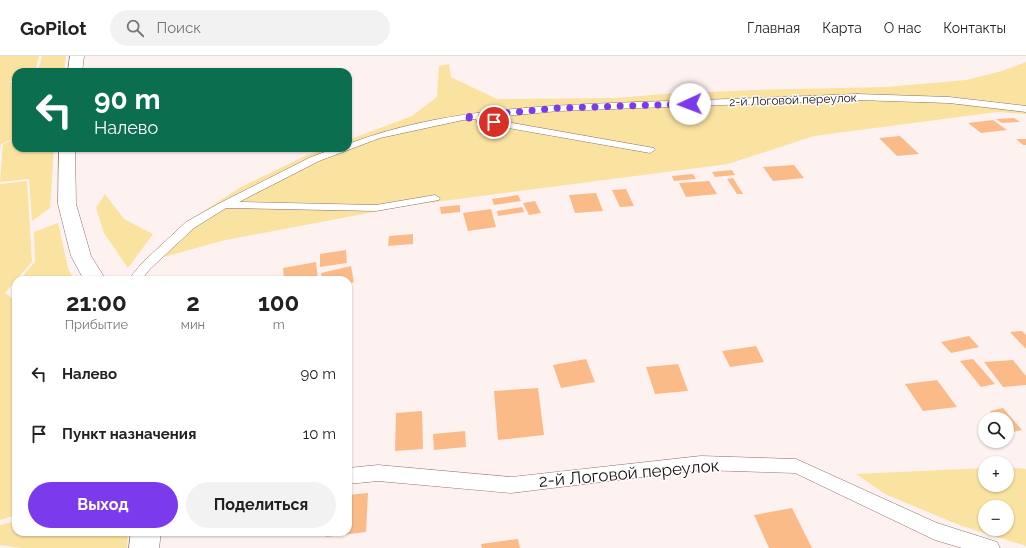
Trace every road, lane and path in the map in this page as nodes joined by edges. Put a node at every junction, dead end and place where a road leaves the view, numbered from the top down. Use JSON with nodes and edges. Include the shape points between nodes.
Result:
{"nodes":[{"id":1,"x":76,"y":56,"type":"edge"},
{"id":2,"x":75,"y":68,"type":"edge"},
{"id":3,"x":1026,"y":109,"type":"edge"},
{"id":4,"x":463,"y":117,"type":"junction"},
{"id":5,"x":352,"y":145,"type":"edge"},
{"id":6,"x":650,"y":150,"type":"dead end"},
{"id":7,"x":67,"y":152,"type":"edge"},
{"id":8,"x":333,"y":152,"type":"edge"},
{"id":9,"x":435,"y":198,"type":"dead end"},
{"id":10,"x":224,"y":205,"type":"junction"},
{"id":11,"x":93,"y":276,"type":"edge"},
{"id":12,"x":137,"y":276,"type":"edge"},
{"id":13,"x":352,"y":476,"type":"edge"},
{"id":14,"x":146,"y":536,"type":"edge"},
{"id":15,"x":144,"y":548,"type":"edge"},
{"id":16,"x":991,"y":548,"type":"edge"}],
"edges":[{"from":1,"to":2,"type":"street"},
{"from":3,"to":4,"type":"lane","name":"2-й Логовой переулок","via":[[949,100],[857,97],[558,108]]},
{"from":4,"to":5,"type":"lane","name":"2-й Логовой переулок","via":[[377,136]]},
{"from":4,"to":6,"type":"lane"},
{"from":7,"to":11,"type":"street","via":[[67,204],[81,256]]},
{"from":8,"to":10,"type":"lane","via":[[314,159]]},
{"from":9,"to":10,"type":"lane","via":[[376,208]]},
{"from":10,"to":12,"type":"lane","via":[[190,225]]},
{"from":13,"to":16,"type":"lane","name":"2-й Логовой переулок","via":[[378,473],[511,485],[701,463],[796,466],[935,531]]},
{"from":14,"to":15,"type":"street"}]}
